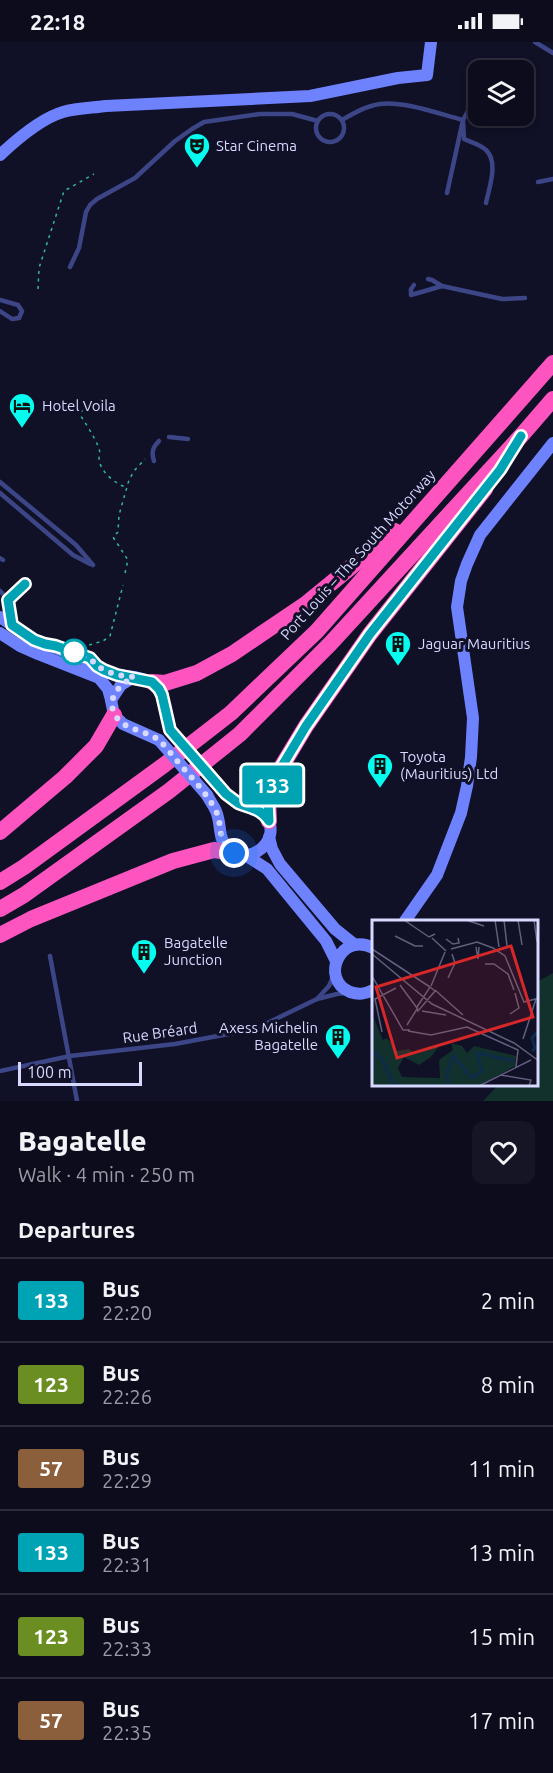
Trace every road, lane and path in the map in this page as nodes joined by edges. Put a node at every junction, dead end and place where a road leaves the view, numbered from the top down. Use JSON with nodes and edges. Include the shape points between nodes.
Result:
{"nodes":[{"id":1,"x":431,"y":42,"type":"edge"},
{"id":2,"x":536,"y":42,"type":"edge"},
{"id":3,"x":553,"y":53,"type":"edge"},
{"id":4,"x":468,"y":111,"type":"edge"},
{"id":5,"x":342,"y":120,"type":"junction"},
{"id":6,"x":463,"y":120,"type":"junction"},
{"id":7,"x":318,"y":121,"type":"junction"},
{"id":8,"x":0,"y":155,"type":"edge"},
{"id":9,"x":94,"y":174,"type":"dead end"},
{"id":10,"x":553,"y":179,"type":"edge"},
{"id":11,"x":538,"y":182,"type":"dead end"},
{"id":12,"x":447,"y":193,"type":"dead end"},
{"id":13,"x":486,"y":203,"type":"dead end"},
{"id":14,"x":70,"y":267,"type":"dead end"},
{"id":15,"x":428,"y":279,"type":"dead end"},
{"id":16,"x":414,"y":285,"type":"dead end"},
{"id":17,"x":442,"y":286,"type":"junction"},
{"id":18,"x":38,"y":289,"type":"dead end"},
{"id":19,"x":525,"y":298,"type":"dead end"},
{"id":20,"x":0,"y":300,"type":"edge"},
{"id":21,"x":0,"y":312,"type":"edge"},
{"id":22,"x":553,"y":363,"type":"edge"},
{"id":23,"x":553,"y":399,"type":"edge"},
{"id":24,"x":101,"y":400,"type":"dead end"},
{"id":25,"x":73,"y":404,"type":"dead end"},
{"id":26,"x":79,"y":413,"type":"junction"},
{"id":27,"x":521,"y":436,"type":"junction"},
{"id":28,"x":169,"y":437,"type":"dead end"},
{"id":29,"x":188,"y":439,"type":"dead end"},
{"id":30,"x":159,"y":441,"type":"dead end"},
{"id":31,"x":553,"y":443,"type":"edge"},
{"id":32,"x":153,"y":448,"type":"junction"},
{"id":33,"x":154,"y":461,"type":"dead end"},
{"id":34,"x":0,"y":482,"type":"edge"},
{"id":35,"x":126,"y":487,"type":"junction"},
{"id":36,"x":0,"y":493,"type":"edge"},
{"id":37,"x":434,"y":499,"type":"junction"},
{"id":38,"x":125,"y":573,"type":"dead end"},
{"id":39,"x":25,"y":584,"type":"dead end"},
{"id":40,"x":123,"y":585,"type":"dead end"},
{"id":41,"x":0,"y":591,"type":"edge"},
{"id":42,"x":8,"y":600,"type":"junction"},
{"id":43,"x":0,"y":617,"type":"edge"},
{"id":44,"x":12,"y":625,"type":"junction"},
{"id":45,"x":0,"y":633,"type":"edge"},
{"id":46,"x":82,"y":647,"type":"dead end"},
{"id":47,"x":134,"y":677,"type":"junction"},
{"id":48,"x":152,"y":682,"type":"junction"},
{"id":49,"x":113,"y":707,"type":"junction"},
{"id":50,"x":269,"y":829,"type":"junction"},
{"id":51,"x":0,"y":832,"type":"edge"},
{"id":52,"x":239,"y":854,"type":"junction"},
{"id":53,"x":0,"y":882,"type":"edge"},
{"id":54,"x":0,"y":909,"type":"edge"},
{"id":55,"x":406,"y":920,"type":"edge"},
{"id":56,"x":0,"y":935,"type":"edge"},
{"id":57,"x":355,"y":945,"type":"junction"},
{"id":58,"x":372,"y":947,"type":"edge"},
{"id":59,"x":50,"y":956,"type":"dead end"},
{"id":60,"x":336,"y":966,"type":"junction"},
{"id":61,"x":365,"y":993,"type":"edge"},
{"id":62,"x":318,"y":999,"type":"junction"},
{"id":63,"x":70,"y":1056,"type":"junction"},
{"id":64,"x":0,"y":1071,"type":"edge"},
{"id":65,"x":77,"y":1101,"type":"edge"}],
"edges":[{"from":1,"to":8,"type":"main road","via":[[426,75],[310,96],[106,106],[61,112]]},
{"from":2,"to":3,"type":"lane"},
{"from":4,"to":6,"type":"lane"},
{"from":5,"to":6,"type":"lane","via":[[361,109],[396,104]]},
{"from":5,"to":7,"type":"lane","via":[[328,114]]},
{"from":5,"to":7,"type":"lane","via":[[342,135],[330,141],[319,134]]},
{"from":6,"to":12,"type":"lane"},
{"from":6,"to":13,"type":"lane","via":[[464,139],[486,149],[492,157]]},
{"from":7,"to":14,"type":"lane","via":[[292,114],[260,114],[204,122],[192,129],[135,178],[90,205]]},
{"from":9,"to":18,"type":"path","via":[[63,190],[39,268]]},
{"from":10,"to":11,"type":"lane"},
{"from":15,"to":17,"type":"lane"},
{"from":16,"to":17,"type":"lane","via":[[411,295]]},
{"from":17,"to":19,"type":"lane","via":[[502,299]]},
{"from":20,"to":21,"type":"lane","via":[[18,305],[22,311],[19,318],[12,319]]},
{"from":22,"to":37,"type":"highway","name":"Port Louis – The South Motorway"},
{"from":23,"to":27,"type":"highway"},
{"from":24,"to":26,"type":"path"},
{"from":25,"to":26,"type":"path"},
{"from":26,"to":35,"type":"path","via":[[98,444],[104,469],[115,483]]},
{"from":27,"to":50,"type":"highway","via":[[500,470],[370,634],[306,726],[270,789]]},
{"from":27,"to":54,"type":"highway","via":[[330,644],[240,734],[169,791]]},
{"from":28,"to":29,"type":"lane"},
{"from":30,"to":32,"type":"lane"},
{"from":31,"to":55,"type":"main road","via":[[480,535],[461,581],[457,607],[473,718],[471,757],[461,813],[437,875]]},
{"from":32,"to":33,"type":"lane"},
{"from":32,"to":35,"type":"path"},
{"from":34,"to":36,"type":"lane","via":[[76,545],[93,565],[73,555]]},
{"from":35,"to":38,"type":"path","via":[[118,532],[113,537],[128,560]]},
{"from":37,"to":48,"type":"highway","via":[[307,603],[232,654],[198,673],[165,683]]},
{"from":37,"to":53,"type":"highway","name":"Port Louis – The South Motorway","via":[[317,631],[231,713]]},
{"from":39,"to":42,"type":"lane"},
{"from":40,"to":46,"type":"path","via":[[110,636]]},
{"from":41,"to":42,"type":"lane"},
{"from":42,"to":44,"type":"lane"},
{"from":43,"to":44,"type":"main road"},
{"from":44,"to":47,"type":"main road","via":[[34,640],[117,675]]},
{"from":45,"to":49,"type":"main road","via":[[20,646],[99,678],[108,689]]},
{"from":47,"to":48,"type":"main road"},
{"from":47,"to":49,"type":"main road","via":[[121,685]]},
{"from":48,"to":50,"type":"main road","bridge":true,"via":[[162,695],[170,730],[226,794],[265,815]]},
{"from":49,"to":51,"type":"highway","via":[[96,746]]},
{"from":49,"to":52,"type":"main road","bridge":true,"via":[[123,724],[159,740],[207,795],[216,811],[221,838]]},
{"from":50,"to":52,"type":"main road","via":[[263,848]]},
{"from":50,"to":57,"type":"main road","via":[[272,849],[280,864],[335,929]]},
{"from":52,"to":56,"type":"highway","via":[[214,850],[173,861]]},
{"from":52,"to":60,"type":"main road","via":[[267,869],[326,941]]},
{"from":57,"to":58,"type":"main road"},
{"from":57,"to":60,"type":"main road","via":[[344,950]]},
{"from":59,"to":63,"type":"lane"},
{"from":60,"to":61,"type":"main road","via":[[340,985]]},
{"from":60,"to":62,"type":"lane","via":[[329,986]]},
{"from":61,"to":62,"type":"lane","name":"Rue Bréard"},
{"from":62,"to":63,"type":"lane","name":"Rue Bréard","via":[[255,1029],[175,1044]]},
{"from":63,"to":64,"type":"lane","name":"Rue Bréard"},
{"from":63,"to":65,"type":"lane"}]}
